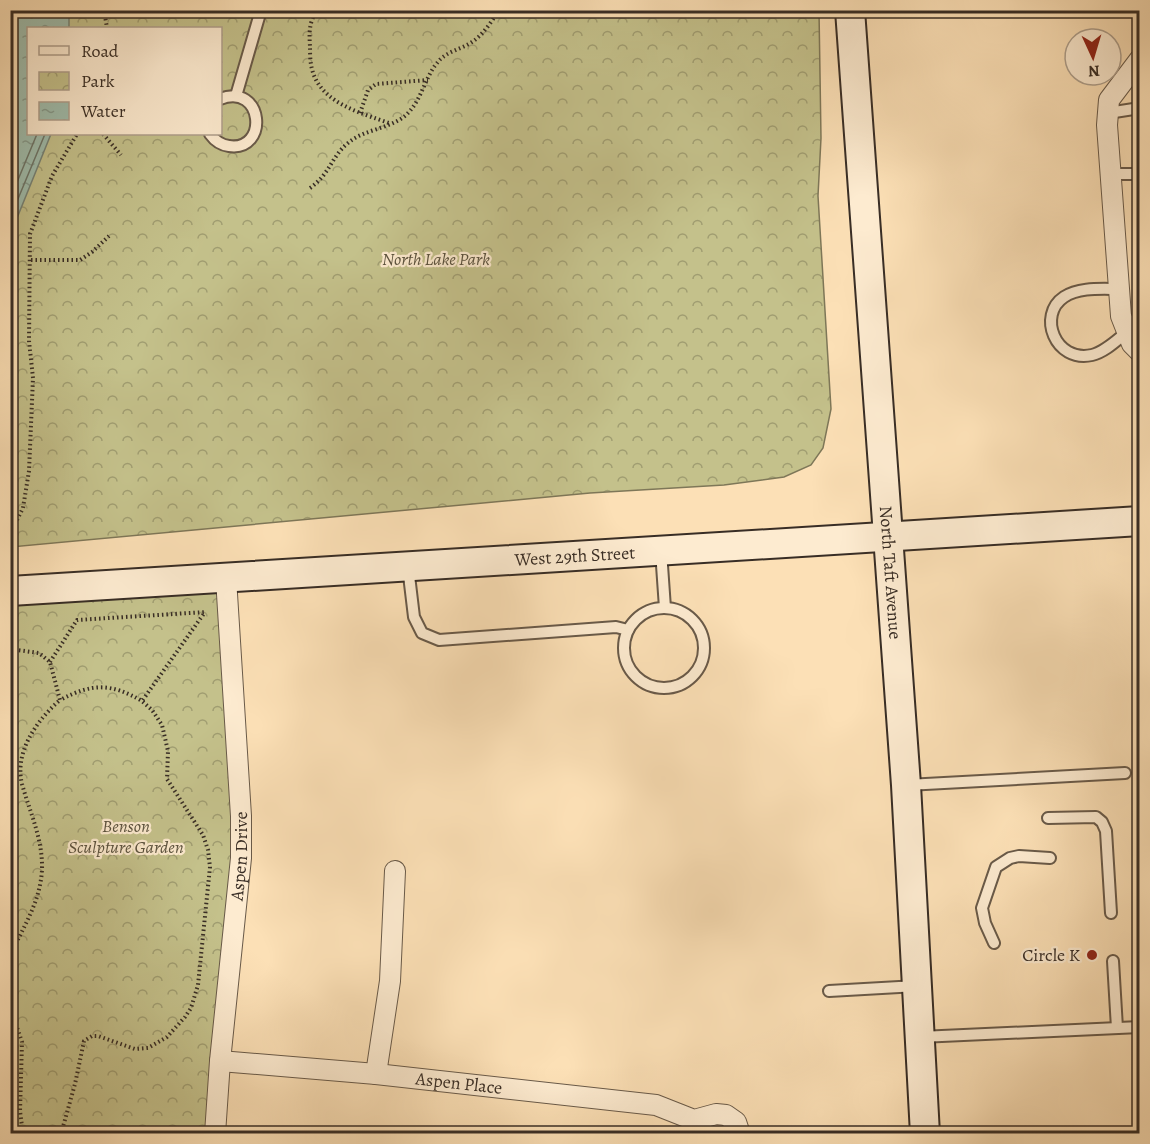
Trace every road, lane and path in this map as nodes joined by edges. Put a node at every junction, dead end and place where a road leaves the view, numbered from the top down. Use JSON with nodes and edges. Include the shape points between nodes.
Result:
{"nodes":[{"id":1,"x":104,"y":10,"type":"edge"},
{"id":2,"x":261,"y":10,"type":"edge"},
{"id":3,"x":318,"y":10,"type":"edge"},
{"id":4,"x":499,"y":10,"type":"edge"},
{"id":5,"x":850,"y":10,"type":"edge"},
{"id":6,"x":107,"y":27,"type":"edge"},
{"id":7,"x":1140,"y":59,"type":"edge"},
{"id":8,"x":428,"y":80,"type":"junction"},
{"id":9,"x":236,"y":96,"type":"junction"},
{"id":10,"x":222,"y":98,"type":"edge"},
{"id":11,"x":1140,"y":108,"type":"edge"},
{"id":12,"x":360,"y":113,"type":"junction"},
{"id":13,"x":1108,"y":113,"type":"junction"},
{"id":14,"x":390,"y":123,"type":"junction"},
{"id":15,"x":76,"y":135,"type":"edge"},
{"id":16,"x":104,"y":135,"type":"edge"},
{"id":17,"x":211,"y":135,"type":"edge"},
{"id":18,"x":121,"y":155,"type":"dead end"},
{"id":19,"x":1110,"y":174,"type":"junction"},
{"id":20,"x":1140,"y":174,"type":"edge"},
{"id":21,"x":310,"y":188,"type":"dead end"},
{"id":22,"x":109,"y":236,"type":"dead end"},
{"id":23,"x":31,"y":260,"type":"junction"},
{"id":24,"x":1119,"y":289,"type":"junction"},
{"id":25,"x":1127,"y":332,"type":"junction"},
{"id":26,"x":1140,"y":352,"type":"edge"},
{"id":27,"x":1140,"y":521,"type":"edge"},
{"id":28,"x":10,"y":525,"type":"edge"},
{"id":29,"x":889,"y":538,"type":"junction"},
{"id":30,"x":661,"y":550,"type":"junction"},
{"id":31,"x":408,"y":566,"type":"junction"},
{"id":32,"x":226,"y":578,"type":"junction"},
{"id":33,"x":10,"y":591,"type":"edge"},
{"id":34,"x":665,"y":608,"type":"junction"},
{"id":35,"x":627,"y":630,"type":"junction"},
{"id":36,"x":10,"y":649,"type":"edge"},
{"id":37,"x":50,"y":662,"type":"junction"},
{"id":38,"x":60,"y":700,"type":"junction"},
{"id":39,"x":142,"y":701,"type":"junction"},
{"id":40,"x":1125,"y":772,"type":"dead end"},
{"id":41,"x":906,"y":785,"type":"junction"},
{"id":42,"x":1048,"y":818,"type":"dead end"},
{"id":43,"x":1050,"y":858,"type":"dead end"},
{"id":44,"x":395,"y":871,"type":"dead end"},
{"id":45,"x":1110,"y":913,"type":"dead end"},
{"id":46,"x":994,"y":943,"type":"dead end"},
{"id":47,"x":10,"y":956,"type":"edge"},
{"id":48,"x":1113,"y":962,"type":"dead end"},
{"id":49,"x":917,"y":986,"type":"junction"},
{"id":50,"x":829,"y":991,"type":"dead end"},
{"id":51,"x":10,"y":1007,"type":"edge"},
{"id":52,"x":1140,"y":1027,"type":"edge"},
{"id":53,"x":1117,"y":1028,"type":"junction"},
{"id":54,"x":920,"y":1037,"type":"junction"},
{"id":55,"x":220,"y":1061,"type":"junction"},
{"id":56,"x":376,"y":1074,"type":"junction"},
{"id":57,"x":693,"y":1127,"type":"edge"},
{"id":58,"x":23,"y":1134,"type":"edge"},
{"id":59,"x":61,"y":1134,"type":"edge"},
{"id":60,"x":215,"y":1134,"type":"edge"},
{"id":61,"x":740,"y":1134,"type":"edge"},
{"id":62,"x":925,"y":1134,"type":"edge"}],
"edges":[{"from":1,"to":6,"type":"path"},
{"from":2,"to":9,"type":"lane"},
{"from":3,"to":12,"type":"path","via":[[310,21],[309,36],[312,69],[318,84],[333,99]]},
{"from":4,"to":8,"type":"path","via":[[473,42],[447,53]]},
{"from":5,"to":29,"type":"main road","name":"North Taft Avenue"},
{"from":7,"to":13,"type":"street","via":[[1109,100]]},
{"from":8,"to":12,"type":"path","via":[[376,84],[368,90]]},
{"from":8,"to":14,"type":"path","via":[[405,116]]},
{"from":9,"to":10,"type":"lane"},
{"from":9,"to":17,"type":"lane","via":[[255,110],[254,133],[235,146],[219,143]]},
{"from":11,"to":13,"type":"lane"},
{"from":12,"to":14,"type":"path"},
{"from":13,"to":19,"type":"street"},
{"from":14,"to":21,"type":"path","via":[[351,140],[339,151],[322,180]]},
{"from":15,"to":23,"type":"path","via":[[38,209],[30,234]]},
{"from":16,"to":18,"type":"path"},
{"from":19,"to":20,"type":"lane"},
{"from":19,"to":24,"type":"street"},
{"from":22,"to":23,"type":"path","via":[[80,260]]},
{"from":23,"to":28,"type":"path","via":[[28,341],[33,378],[29,471],[23,508]]},
{"from":24,"to":25,"type":"street"},
{"from":24,"to":25,"type":"lane","via":[[1085,290],[1063,297],[1051,326],[1064,350],[1078,356],[1094,355]]},
{"from":25,"to":26,"type":"street"},
{"from":27,"to":29,"type":"main road","name":"West 29th Street"},
{"from":29,"to":30,"type":"main road","name":"West 29th Street"},
{"from":29,"to":41,"type":"main road","name":"North Taft Avenue"},
{"from":30,"to":31,"type":"main road","name":"West 29th Street"},
{"from":30,"to":34,"type":"lane"},
{"from":31,"to":32,"type":"main road","name":"West 29th Street"},
{"from":31,"to":35,"type":"lane","via":[[414,617],[422,633],[439,640],[616,627]]},
{"from":32,"to":33,"type":"main road","name":"West 29th Street"},
{"from":32,"to":55,"type":"street","name":"Aspen Drive","via":[[241,858]]},
{"from":34,"to":35,"type":"lane","via":[[643,613]]},
{"from":34,"to":35,"type":"lane","via":[[687,615],[704,644],[700,666],[684,683],[662,688],[632,674],[623,652]]},
{"from":36,"to":37,"type":"path","via":[[39,653]]},
{"from":37,"to":38,"type":"path"},
{"from":37,"to":39,"type":"path","via":[[77,620],[205,612]]},
{"from":38,"to":39,"type":"path","via":[[99,687],[119,689]]},
{"from":38,"to":47,"type":"path","via":[[37,724],[22,755],[20,771],[38,835],[42,873],[36,903]]},
{"from":39,"to":59,"type":"path","via":[[158,717],[165,733],[167,779],[203,835],[208,850],[210,867],[198,985],[185,1017],[159,1043],[142,1049],[98,1036],[84,1041]]},
{"from":40,"to":41,"type":"lane"},
{"from":41,"to":49,"type":"main road","name":"North Taft Avenue"},
{"from":42,"to":45,"type":"lane","via":[[1096,817],[1102,822],[1106,831]]},
{"from":43,"to":46,"type":"lane","via":[[1019,856],[996,867],[982,908]]},
{"from":44,"to":56,"type":"street","via":[[390,981]]},
{"from":48,"to":53,"type":"lane"},
{"from":49,"to":50,"type":"lane"},
{"from":49,"to":54,"type":"main road","name":"North Taft Avenue"},
{"from":51,"to":58,"type":"path","via":[[22,1042]]},
{"from":52,"to":53,"type":"lane"},
{"from":53,"to":54,"type":"lane"},
{"from":54,"to":62,"type":"main road","name":"North Taft Avenue"},
{"from":55,"to":56,"type":"street","name":"Aspen Place"},
{"from":55,"to":60,"type":"street","name":"Aspen Drive"},
{"from":56,"to":57,"type":"street","name":"Aspen Place","via":[[656,1105]]},
{"from":57,"to":61,"type":"street","name":"Aspen Place","via":[[716,1114],[726,1115],[736,1122]]}]}
